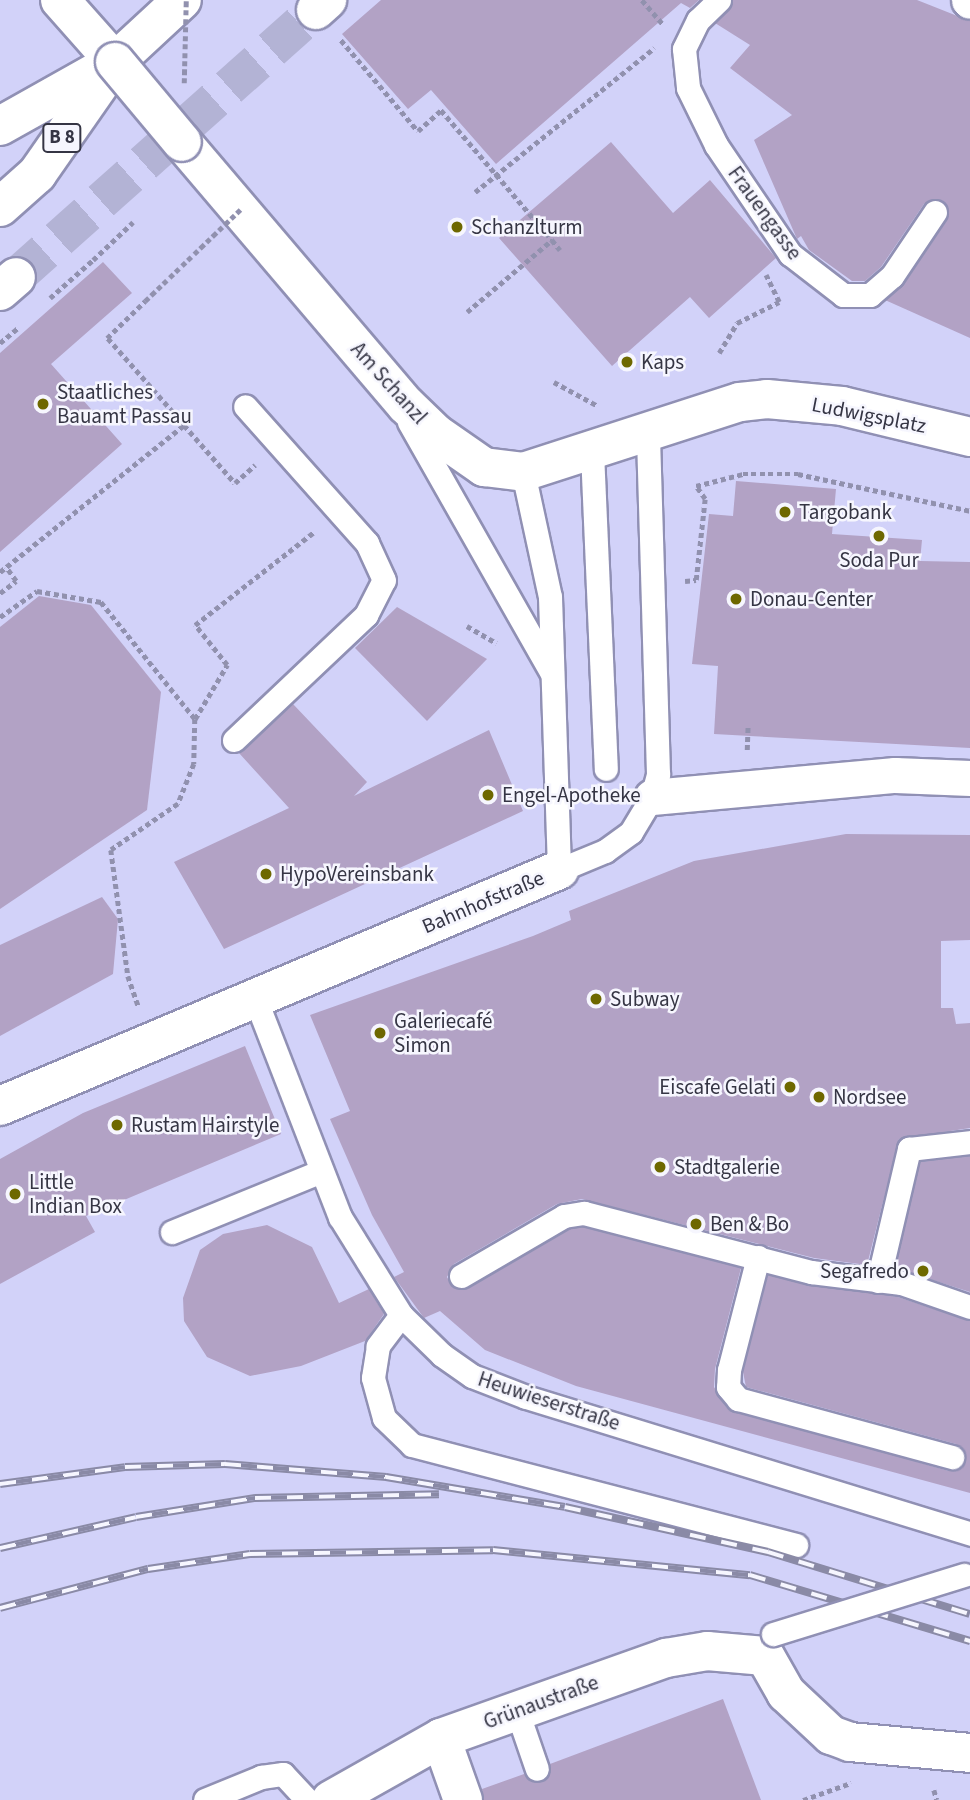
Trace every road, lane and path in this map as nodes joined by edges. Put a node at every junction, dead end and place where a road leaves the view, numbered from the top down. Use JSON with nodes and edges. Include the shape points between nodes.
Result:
{"nodes":[{"id":1,"x":60,"y":0,"type":"edge"},
{"id":2,"x":184,"y":0,"type":"edge"},
{"id":3,"x":719,"y":0,"type":"edge"},
{"id":4,"x":326,"y":13,"type":"edge"},
{"id":5,"x":656,"y":46,"type":"dead end"},
{"id":6,"x":115,"y":62,"type":"junction"},
{"id":7,"x":0,"y":126,"type":"edge"},
{"id":8,"x":182,"y":142,"type":"junction"},
{"id":9,"x":496,"y":175,"type":"junction"},
{"id":10,"x":475,"y":192,"type":"dead end"},
{"id":11,"x":0,"y":207,"type":"edge"},
{"id":12,"x":240,"y":210,"type":"junction"},
{"id":13,"x":935,"y":212,"type":"dead end"},
{"id":14,"x":132,"y":224,"type":"dead end"},
{"id":15,"x":552,"y":240,"type":"junction"},
{"id":16,"x":560,"y":250,"type":"dead end"},
{"id":17,"x":764,"y":278,"type":"dead end"},
{"id":18,"x":756,"y":285,"type":"dead end"},
{"id":19,"x":769,"y":285,"type":"dead end"},
{"id":20,"x":48,"y":301,"type":"dead end"},
{"id":21,"x":467,"y":312,"type":"dead end"},
{"id":22,"x":719,"y":353,"type":"dead end"},
{"id":23,"x":386,"y":383,"type":"junction"},
{"id":24,"x":767,"y":399,"type":"joint"},
{"id":25,"x":245,"y":405,"type":"dead end"},
{"id":26,"x":184,"y":425,"type":"junction"},
{"id":27,"x":648,"y":433,"type":"junction"},
{"id":28,"x":970,"y":437,"type":"edge"},
{"id":29,"x":592,"y":452,"type":"junction"},
{"id":30,"x":523,"y":472,"type":"junction"},
{"id":31,"x":230,"y":477,"type":"dead end"},
{"id":32,"x":340,"y":512,"type":"junction"},
{"id":33,"x":970,"y":512,"type":"edge"},
{"id":34,"x":6,"y":567,"type":"junction"},
{"id":35,"x":0,"y":572,"type":"edge"},
{"id":36,"x":652,"y":582,"type":"junction"},
{"id":37,"x":0,"y":593,"type":"edge"},
{"id":38,"x":0,"y":617,"type":"edge"},
{"id":39,"x":467,"y":626,"type":"dead end"},
{"id":40,"x":494,"y":642,"type":"dead end"},
{"id":41,"x":553,"y":675,"type":"junction"},
{"id":42,"x":195,"y":719,"type":"junction"},
{"id":43,"x":234,"y":740,"type":"dead end"},
{"id":44,"x":606,"y":768,"type":"dead end"},
{"id":45,"x":970,"y":778,"type":"edge"},
{"id":46,"x":652,"y":797,"type":"junction"},
{"id":47,"x":559,"y":870,"type":"junction"},
{"id":48,"x":255,"y":998,"type":"junction"},
{"id":49,"x":152,"y":1042,"type":"junction"},
{"id":50,"x":0,"y":1106,"type":"edge"},
{"id":51,"x":970,"y":1142,"type":"edge"},
{"id":52,"x":319,"y":1172,"type":"junction"},
{"id":53,"x":172,"y":1232,"type":"dead end"},
{"id":54,"x":758,"y":1257,"type":"junction"},
{"id":55,"x":461,"y":1276,"type":"dead end"},
{"id":56,"x":878,"y":1282,"type":"junction"},
{"id":57,"x":970,"y":1307,"type":"edge"},
{"id":58,"x":401,"y":1315,"type":"junction"},
{"id":59,"x":952,"y":1457,"type":"dead end"},
{"id":60,"x":970,"y":1534,"type":"edge"},
{"id":61,"x":796,"y":1545,"type":"dead end"},
{"id":62,"x":967,"y":1574,"type":"edge"},
{"id":63,"x":769,"y":1645,"type":"junction"},
{"id":64,"x":517,"y":1711,"type":"junction"},
{"id":65,"x":441,"y":1738,"type":"junction"},
{"id":66,"x":970,"y":1753,"type":"edge"},
{"id":67,"x":537,"y":1769,"type":"dead end"},
{"id":68,"x":205,"y":1800,"type":"edge"},
{"id":69,"x":307,"y":1800,"type":"edge"},
{"id":70,"x":331,"y":1800,"type":"edge"},
{"id":71,"x":463,"y":1800,"type":"edge"}],
"edges":[{"from":1,"to":6,"type":"street","name":"Am Schanzl"},
{"from":2,"to":6,"type":"street"},
{"from":2,"to":8,"type":"path","bridge":true},
{"from":3,"to":13,"type":"lane","name":"Frauengasse","via":[[698,20],[684,49],[688,88],[716,145],[797,261],[843,295],[870,295],[892,276]]},
{"from":4,"to":9,"type":"path","via":[[418,131],[441,110]]},
{"from":5,"to":9,"type":"path"},
{"from":6,"to":7,"type":"street","number":"B 8"},
{"from":6,"to":8,"type":"street","name":"Am Schanzl","bridge":true},
{"from":6,"to":11,"type":"street","number":"B 8","via":[[37,174]]},
{"from":8,"to":12,"type":"street","name":"Am Schanzl"},
{"from":9,"to":10,"type":"path"},
{"from":9,"to":15,"type":"path"},
{"from":12,"to":23,"type":"street","name":"Am Schanzl"},
{"from":12,"to":26,"type":"path","bridge":true,"via":[[107,338]]},
{"from":14,"to":20,"type":"path","bridge":true},
{"from":15,"to":16,"type":"path"},
{"from":15,"to":21,"type":"path"},
{"from":17,"to":18,"type":"path"},
{"from":19,"to":22,"type":"path","via":[[779,302],[737,323]]},
{"from":23,"to":30,"type":"street","name":"Am Schanzl","via":[[463,455],[498,472]]},
{"from":23,"to":41,"type":"lane"},
{"from":24,"to":27,"type":"street","name":"Am Schanzl"},
{"from":24,"to":28,"type":"street","name":"Ludwigsplatz","via":[[842,405]]},
{"from":25,"to":32,"type":"lane"},
{"from":26,"to":31,"type":"path"},
{"from":26,"to":34,"type":"path"},
{"from":27,"to":29,"type":"street","name":"Am Schanzl"},
{"from":27,"to":36,"type":"lane"},
{"from":29,"to":30,"type":"street","name":"Am Schanzl"},
{"from":29,"to":44,"type":"lane"},
{"from":30,"to":41,"type":"lane","via":[[546,570]]},
{"from":32,"to":42,"type":"path","via":[[195,625],[227,665]]},
{"from":32,"to":43,"type":"lane","via":[[376,556],[382,593],[366,615]]},
{"from":33,"to":36,"type":"path","via":[[798,474],[743,474],[696,486],[705,499],[696,580]]},
{"from":34,"to":35,"type":"path"},
{"from":34,"to":37,"type":"path","via":[[16,581]]},
{"from":36,"to":46,"type":"lane","via":[[658,774]]},
{"from":38,"to":42,"type":"path","via":[[37,591],[100,602]]},
{"from":39,"to":40,"type":"path"},
{"from":41,"to":47,"type":"lane"},
{"from":42,"to":49,"type":"path","via":[[194,764],[178,804],[111,850],[128,976]]},
{"from":45,"to":46,"type":"street","via":[[895,775]]},
{"from":46,"to":47,"type":"lane","name":"Bahnhofstraße","via":[[631,832]]},
{"from":47,"to":48,"type":"street","name":"Bahnhofstraße"},
{"from":48,"to":49,"type":"street","name":"Bahnhofstraße"},
{"from":48,"to":52,"type":"lane","name":"Heuwieserstraße"},
{"from":49,"to":50,"type":"street","name":"Bahnhofstraße"},
{"from":51,"to":56,"type":"lane","via":[[909,1149]]},
{"from":52,"to":53,"type":"lane"},
{"from":52,"to":58,"type":"lane","name":"Heuwieserstraße","via":[[367,1268]]},
{"from":54,"to":55,"type":"lane","via":[[574,1213]]},
{"from":54,"to":56,"type":"lane"},
{"from":54,"to":59,"type":"lane","via":[[729,1370],[728,1387],[738,1399]]},
{"from":56,"to":57,"type":"lane","via":[[946,1295]]},
{"from":58,"to":60,"type":"lane","name":"Heuwieserstraße","via":[[442,1355],[482,1380]]},
{"from":58,"to":61,"type":"lane","via":[[378,1346],[373,1378],[384,1418],[412,1446]]},
{"from":62,"to":63,"type":"lane","name":"Grünaustraße","bridge":true},
{"from":63,"to":64,"type":"street","name":"Grünaustraße","via":[[686,1653]]},
{"from":63,"to":66,"type":"street","via":[[786,1693],[831,1735],[850,1742]]},
{"from":64,"to":65,"type":"street","name":"Grünaustraße"},
{"from":64,"to":67,"type":"lane"},
{"from":65,"to":70,"type":"street","name":"Grünaustraße"},
{"from":65,"to":71,"type":"street"},
{"from":68,"to":69,"type":"lane","via":[[261,1777],[283,1774]]}]}
